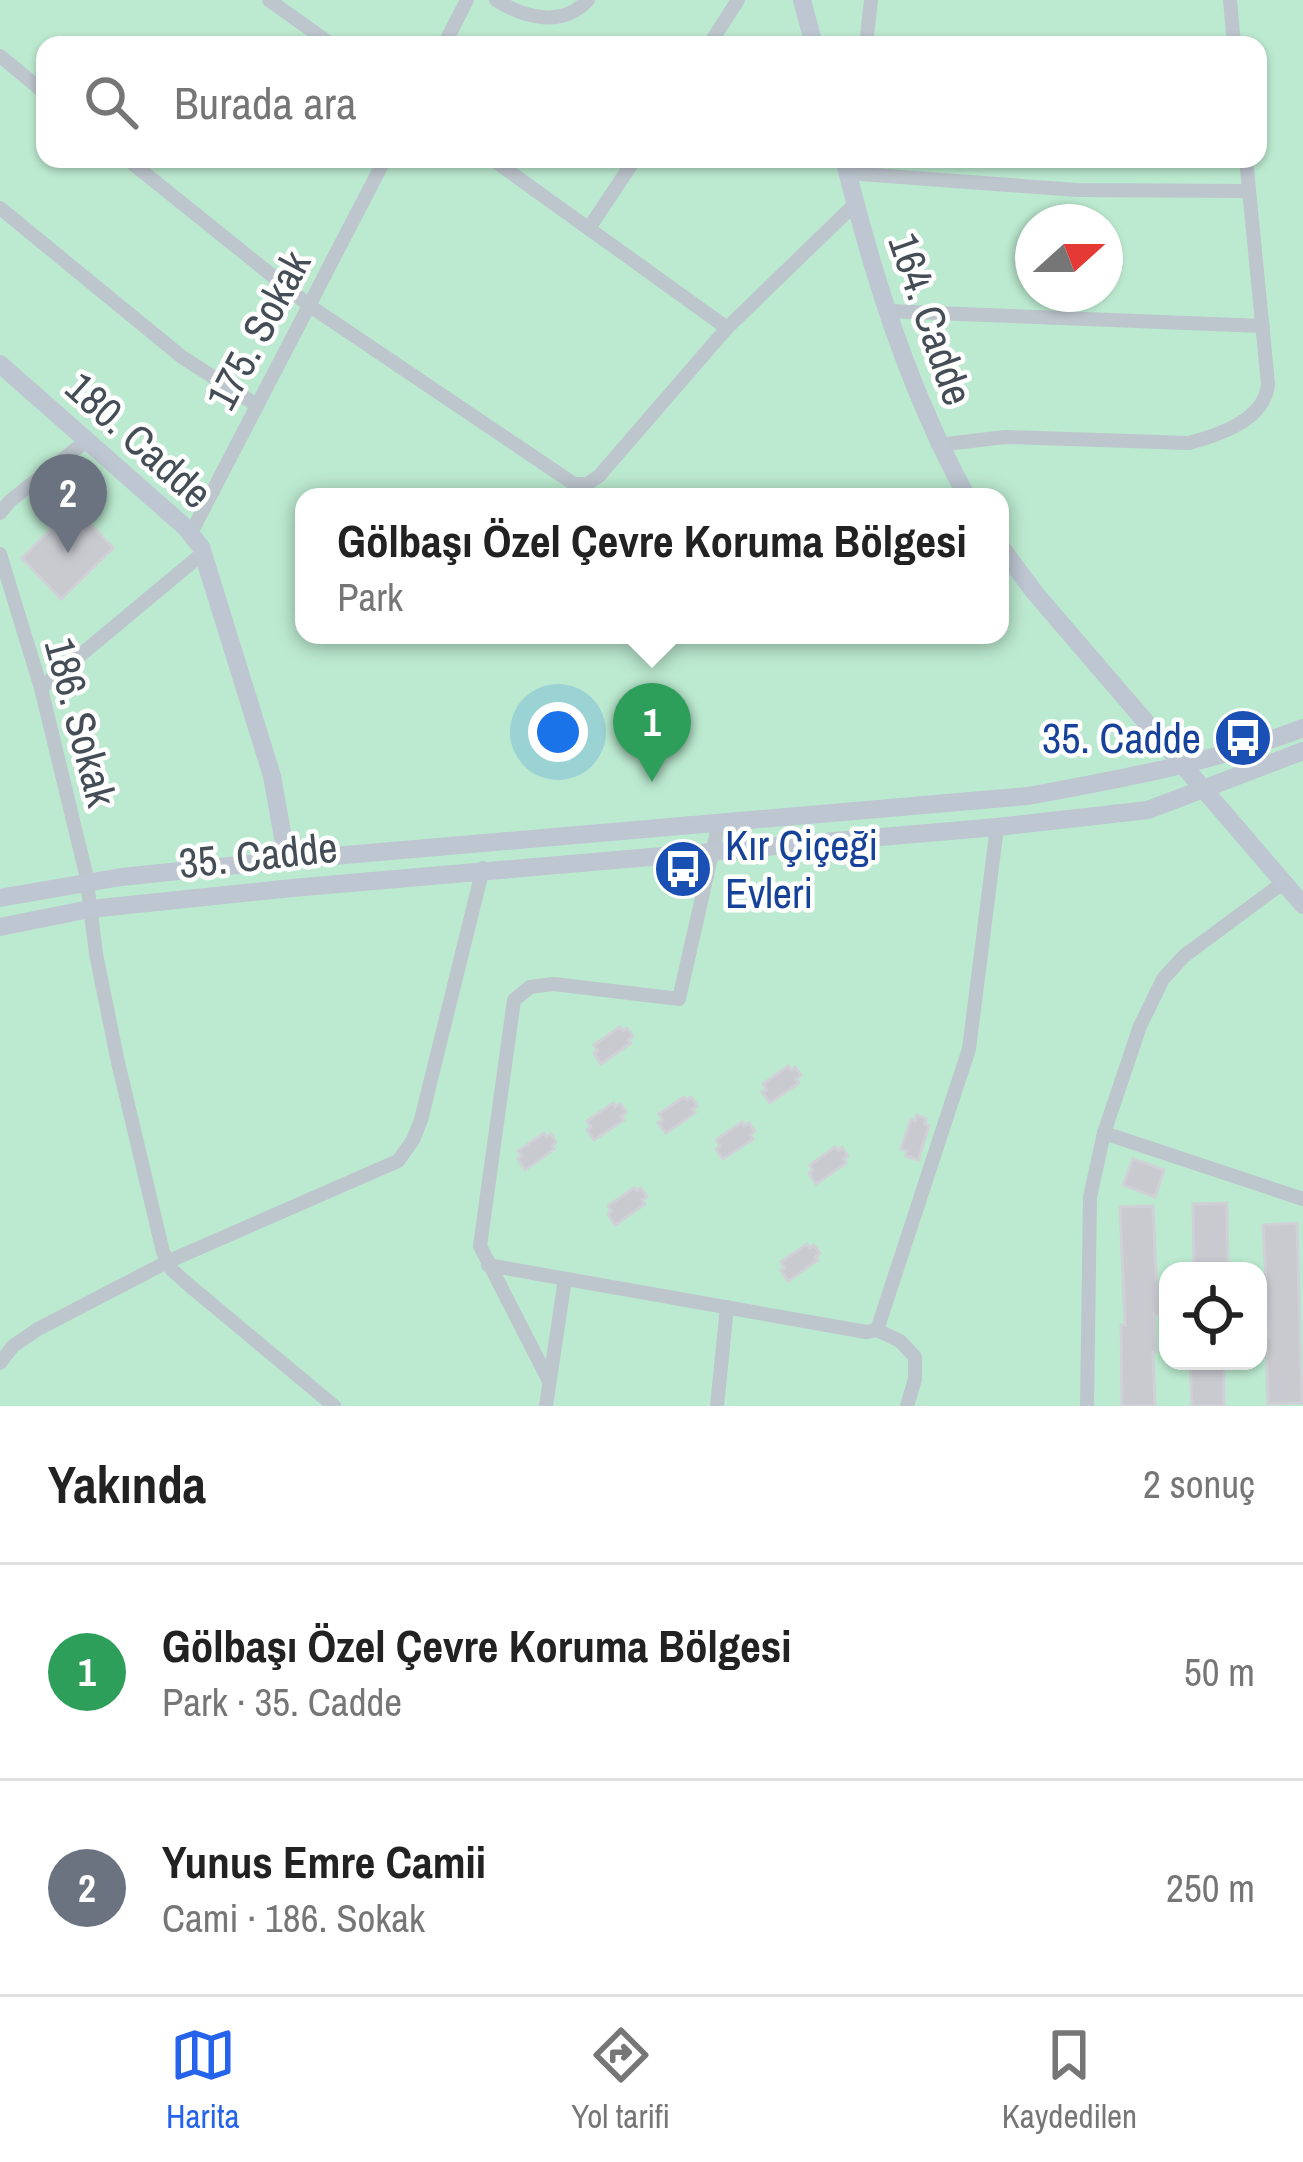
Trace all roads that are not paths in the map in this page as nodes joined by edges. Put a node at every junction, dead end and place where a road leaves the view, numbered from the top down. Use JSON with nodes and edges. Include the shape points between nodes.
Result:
{"nodes":[{"id":1,"x":269,"y":0,"type":"edge"},
{"id":2,"x":467,"y":0,"type":"edge"},
{"id":3,"x":496,"y":0,"type":"edge"},
{"id":4,"x":589,"y":0,"type":"edge"},
{"id":5,"x":738,"y":0,"type":"edge"},
{"id":6,"x":802,"y":0,"type":"edge"},
{"id":7,"x":871,"y":0,"type":"edge"},
{"id":8,"x":1230,"y":0,"type":"edge"},
{"id":9,"x":319,"y":36,"type":"edge"},
{"id":10,"x":449,"y":36,"type":"edge"},
{"id":11,"x":715,"y":36,"type":"edge"},
{"id":12,"x":812,"y":36,"type":"edge"},
{"id":13,"x":867,"y":36,"type":"edge"},
{"id":14,"x":1233,"y":36,"type":"edge"},
{"id":15,"x":0,"y":56,"type":"edge"},
{"id":16,"x":36,"y":86,"type":"edge"},
{"id":17,"x":138,"y":168,"type":"edge"},
{"id":18,"x":380,"y":168,"type":"edge"},
{"id":19,"x":505,"y":168,"type":"edge"},
{"id":20,"x":628,"y":168,"type":"edge"},
{"id":21,"x":848,"y":168,"type":"edge"},
{"id":22,"x":883,"y":168,"type":"edge"},
{"id":23,"x":1247,"y":168,"type":"edge"},
{"id":24,"x":1249,"y":191,"type":"junction"},
{"id":25,"x":855,"y":204,"type":"junction"},
{"id":26,"x":0,"y":208,"type":"edge"},
{"id":27,"x":590,"y":228,"type":"junction"},
{"id":28,"x":310,"y":306,"type":"junction"},
{"id":29,"x":886,"y":311,"type":"junction"},
{"id":30,"x":1263,"y":326,"type":"junction"},
{"id":31,"x":727,"y":328,"type":"junction"},
{"id":32,"x":0,"y":364,"type":"edge"},
{"id":33,"x":255,"y":404,"type":"junction"},
{"id":34,"x":86,"y":441,"type":"junction"},
{"id":35,"x":938,"y":445,"type":"junction"},
{"id":36,"x":962,"y":488,"type":"edge"},
{"id":37,"x":0,"y":513,"type":"edge"},
{"id":38,"x":191,"y":533,"type":"junction"},
{"id":39,"x":203,"y":553,"type":"junction"},
{"id":40,"x":0,"y":554,"type":"edge"},
{"id":41,"x":1009,"y":558,"type":"edge"},
{"id":42,"x":41,"y":688,"type":"junction"},
{"id":43,"x":1303,"y":728,"type":"edge"},
{"id":44,"x":1303,"y":751,"type":"edge"},
{"id":45,"x":1182,"y":762,"type":"junction"},
{"id":46,"x":1206,"y":791,"type":"junction"},
{"id":47,"x":719,"y":822,"type":"junction"},
{"id":48,"x":997,"y":827,"type":"junction"},
{"id":49,"x":714,"y":851,"type":"junction"},
{"id":50,"x":287,"y":860,"type":"junction"},
{"id":51,"x":483,"y":868,"type":"junction"},
{"id":52,"x":87,"y":882,"type":"junction"},
{"id":53,"x":1284,"y":882,"type":"junction"},
{"id":54,"x":0,"y":898,"type":"edge"},
{"id":55,"x":1303,"y":905,"type":"edge"},
{"id":56,"x":90,"y":909,"type":"junction"},
{"id":57,"x":0,"y":927,"type":"edge"},
{"id":58,"x":1103,"y":1133,"type":"junction"},
{"id":59,"x":1303,"y":1198,"type":"edge"},
{"id":60,"x":167,"y":1262,"type":"junction"},
{"id":61,"x":488,"y":1265,"type":"junction"},
{"id":62,"x":565,"y":1279,"type":"junction"},
{"id":63,"x":727,"y":1307,"type":"junction"},
{"id":64,"x":878,"y":1330,"type":"junction"},
{"id":65,"x":0,"y":1363,"type":"edge"},
{"id":66,"x":548,"y":1379,"type":"junction"},
{"id":67,"x":334,"y":1406,"type":"edge"},
{"id":68,"x":546,"y":1406,"type":"edge"},
{"id":69,"x":717,"y":1406,"type":"edge"},
{"id":70,"x":908,"y":1406,"type":"edge"},
{"id":71,"x":1087,"y":1406,"type":"edge"}],
"edges":[{"from":1,"to":9,"type":"street"},
{"from":2,"to":10,"type":"street"},
{"from":3,"to":4,"type":"street","via":[[551,19]]},
{"from":5,"to":11,"type":"street"},
{"from":6,"to":12,"type":"street"},
{"from":7,"to":13,"type":"street"},
{"from":8,"to":14,"type":"street"},
{"from":15,"to":16,"type":"street"},
{"from":17,"to":28,"type":"street"},
{"from":18,"to":28,"type":"street","name":"175. Sokak"},
{"from":19,"to":27,"type":"street"},
{"from":20,"to":27,"type":"street"},
{"from":21,"to":25,"type":"street","name":"164. Cadde"},
{"from":22,"to":24,"type":"street","via":[[1078,190]]},
{"from":23,"to":24,"type":"street"},
{"from":24,"to":30,"type":"street"},
{"from":25,"to":29,"type":"street","name":"164. Cadde"},
{"from":25,"to":31,"type":"street"},
{"from":26,"to":33,"type":"street","via":[[182,357]]},
{"from":27,"to":31,"type":"street"},
{"from":28,"to":31,"type":"street","via":[[582,485],[599,476]]},
{"from":28,"to":33,"type":"street","name":"175. Sokak"},
{"from":29,"to":30,"type":"street"},
{"from":29,"to":35,"type":"street","name":"164. Cadde"},
{"from":30,"to":35,"type":"street","via":[[1267,396],[1216,436],[1189,443],[1005,437]]},
{"from":32,"to":34,"type":"street","name":"180. Cadde"},
{"from":33,"to":38,"type":"street","name":"175. Sokak"},
{"from":34,"to":37,"type":"street"},
{"from":34,"to":38,"type":"street","name":"180. Cadde"},
{"from":35,"to":36,"type":"street","name":"164. Cadde"},
{"from":38,"to":39,"type":"street","name":"180. Cadde"},
{"from":39,"to":42,"type":"street"},
{"from":39,"to":50,"type":"street","name":"180. Cadde","via":[[272,776]]},
{"from":40,"to":42,"type":"street","name":"186. Sokak"},
{"from":41,"to":45,"type":"street"},
{"from":42,"to":52,"type":"street","name":"186. Sokak"},
{"from":43,"to":45,"type":"street","name":"35. Cadde"},
{"from":44,"to":46,"type":"street","name":"35. Cadde"},
{"from":45,"to":46,"type":"street"},
{"from":45,"to":47,"type":"street","name":"35. Cadde","via":[[1028,796]]},
{"from":46,"to":48,"type":"street","name":"35. Cadde","via":[[1148,810]]},
{"from":46,"to":53,"type":"street"},
{"from":47,"to":49,"type":"street"},
{"from":47,"to":50,"type":"street","name":"35. Cadde"},
{"from":48,"to":49,"type":"street","name":"35. Cadde"},
{"from":48,"to":64,"type":"street","via":[[969,1049]]},
{"from":49,"to":51,"type":"street","name":"35. Cadde"},
{"from":49,"to":61,"type":"street","via":[[679,999],[554,984],[530,987],[514,1000],[480,1237]]},
{"from":50,"to":52,"type":"street","name":"35. Cadde"},
{"from":51,"to":56,"type":"street","name":"35. Cadde"},
{"from":51,"to":60,"type":"street","via":[[421,1120],[406,1152],[388,1168]]},
{"from":52,"to":54,"type":"street","name":"35. Cadde"},
{"from":52,"to":56,"type":"street","name":"186. Sokak"},
{"from":53,"to":55,"type":"street"},
{"from":53,"to":58,"type":"street","via":[[1163,979]]},
{"from":56,"to":57,"type":"street","name":"35. Cadde"},
{"from":56,"to":60,"type":"street","name":"186. Sokak"},
{"from":58,"to":59,"type":"street"},
{"from":58,"to":71,"type":"street","via":[[1090,1196]]},
{"from":60,"to":65,"type":"street","via":[[38,1329]]},
{"from":60,"to":67,"type":"street"},
{"from":61,"to":62,"type":"street"},
{"from":61,"to":66,"type":"street"},
{"from":62,"to":63,"type":"street"},
{"from":62,"to":66,"type":"street"},
{"from":63,"to":64,"type":"street"},
{"from":63,"to":69,"type":"street"},
{"from":64,"to":70,"type":"street","via":[[915,1357]]},
{"from":66,"to":68,"type":"street"}]}
